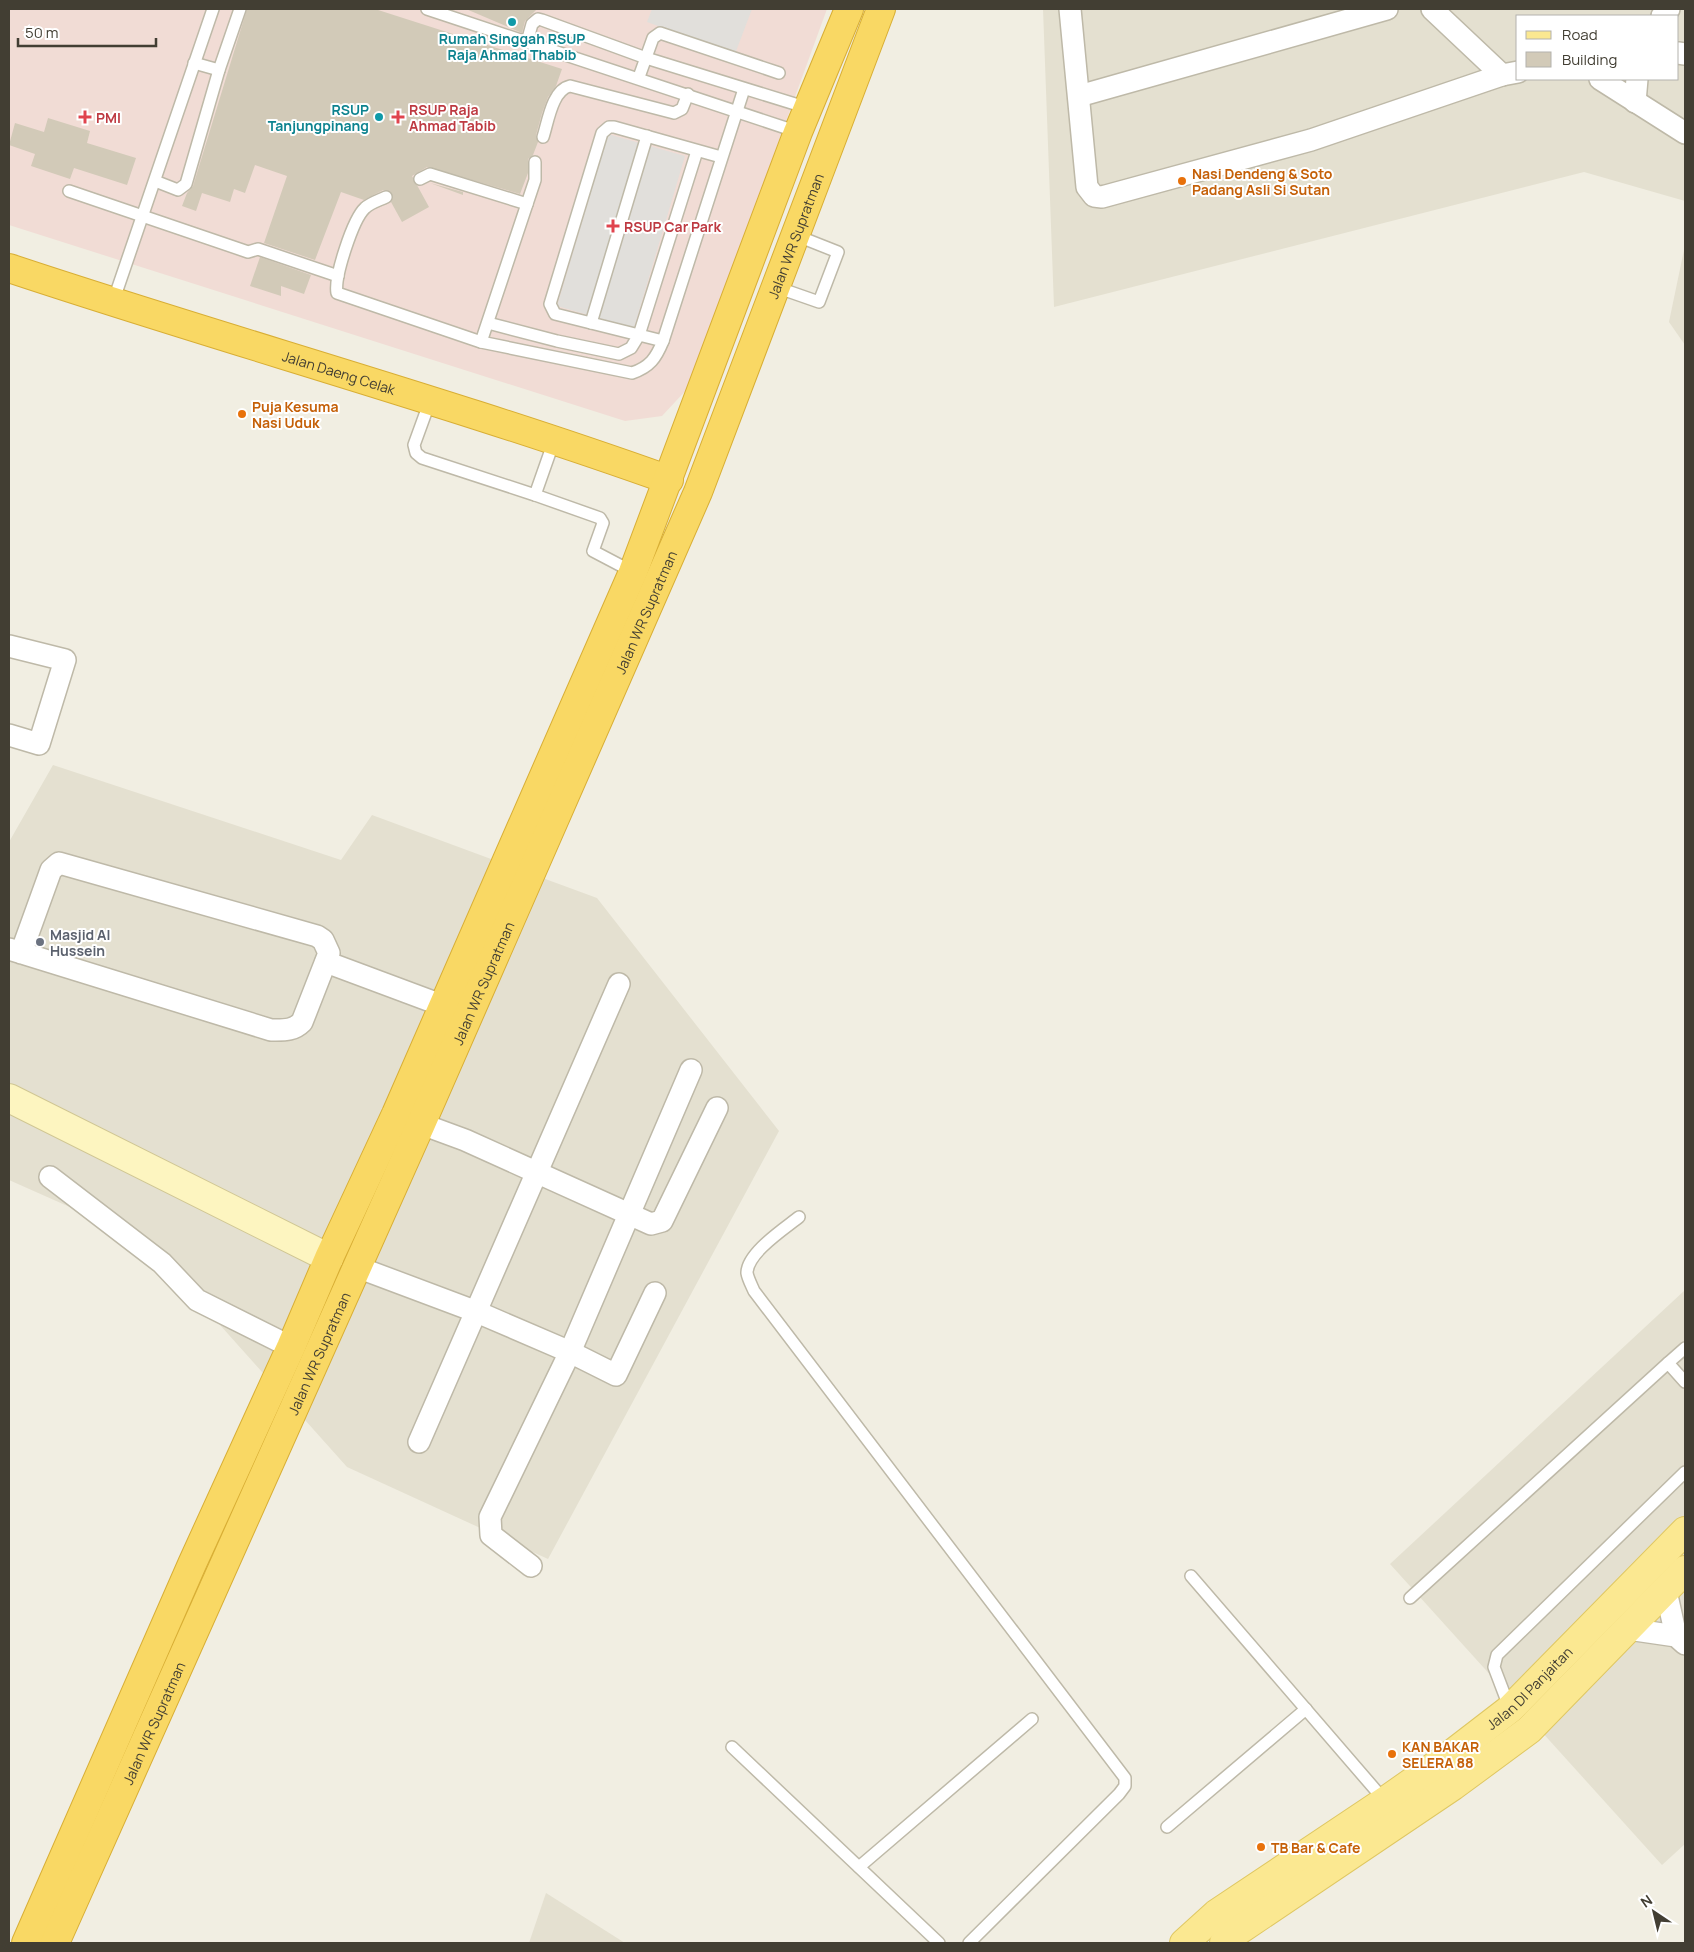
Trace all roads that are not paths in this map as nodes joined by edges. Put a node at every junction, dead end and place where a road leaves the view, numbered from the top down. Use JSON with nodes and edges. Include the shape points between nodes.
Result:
{"nodes":[{"id":1,"x":213,"y":9,"type":"edge"},
{"id":2,"x":240,"y":9,"type":"edge"},
{"id":3,"x":426,"y":9,"type":"edge"},
{"id":4,"x":849,"y":9,"type":"edge"},
{"id":5,"x":881,"y":9,"type":"edge"},
{"id":6,"x":1070,"y":9,"type":"edge"},
{"id":7,"x":1387,"y":9,"type":"edge"},
{"id":8,"x":1432,"y":9,"type":"edge"},
{"id":9,"x":527,"y":42,"type":"junction"},
{"id":10,"x":646,"y":58,"type":"junction"},
{"id":11,"x":194,"y":64,"type":"junction"},
{"id":12,"x":219,"y":70,"type":"junction"},
{"id":13,"x":779,"y":74,"type":"dead end"},
{"id":14,"x":1510,"y":74,"type":"edge"},
{"id":15,"x":639,"y":77,"type":"junction"},
{"id":16,"x":1602,"y":80,"type":"edge"},
{"id":17,"x":1637,"y":80,"type":"edge"},
{"id":18,"x":744,"y":89,"type":"junction"},
{"id":19,"x":688,"y":94,"type":"junction"},
{"id":20,"x":1078,"y":96,"type":"junction"},
{"id":21,"x":1635,"y":102,"type":"junction"},
{"id":22,"x":735,"y":111,"type":"junction"},
{"id":23,"x":803,"y":120,"type":"junction"},
{"id":24,"x":1685,"y":133,"type":"edge"},
{"id":25,"x":647,"y":136,"type":"junction"},
{"id":26,"x":542,"y":137,"type":"dead end"},
{"id":27,"x":696,"y":150,"type":"junction"},
{"id":28,"x":721,"y":157,"type":"junction"},
{"id":29,"x":535,"y":162,"type":"dead end"},
{"id":30,"x":420,"y":179,"type":"dead end"},
{"id":31,"x":154,"y":181,"type":"junction"},
{"id":32,"x":69,"y":191,"type":"dead end"},
{"id":33,"x":386,"y":197,"type":"dead end"},
{"id":34,"x":527,"y":204,"type":"junction"},
{"id":35,"x":143,"y":217,"type":"junction"},
{"id":36,"x":795,"y":235,"type":"junction"},
{"id":37,"x":9,"y":268,"type":"edge"},
{"id":38,"x":338,"y":276,"type":"junction"},
{"id":39,"x":776,"y":287,"type":"junction"},
{"id":40,"x":113,"y":302,"type":"junction"},
{"id":41,"x":488,"y":323,"type":"junction"},
{"id":42,"x":591,"y":323,"type":"junction"},
{"id":43,"x":639,"y":335,"type":"junction"},
{"id":44,"x":663,"y":341,"type":"junction"},
{"id":45,"x":481,"y":342,"type":"junction"},
{"id":46,"x":430,"y":399,"type":"junction"},
{"id":47,"x":554,"y":439,"type":"junction"},
{"id":48,"x":669,"y":480,"type":"junction"},
{"id":49,"x":535,"y":495,"type":"junction"},
{"id":50,"x":634,"y":572,"type":"junction"},
{"id":51,"x":9,"y":646,"type":"edge"},
{"id":52,"x":9,"y":735,"type":"edge"},
{"id":53,"x":15,"y":951,"type":"edge"},
{"id":54,"x":326,"y":962,"type":"junction"},
{"id":55,"x":619,"y":984,"type":"dead end"},
{"id":56,"x":444,"y":1006,"type":"junction"},
{"id":57,"x":690,"y":1070,"type":"dead end"},
{"id":58,"x":9,"y":1098,"type":"edge"},
{"id":59,"x":717,"y":1108,"type":"dead end"},
{"id":60,"x":408,"y":1119,"type":"junction"},
{"id":61,"x":537,"y":1172,"type":"junction"},
{"id":62,"x":50,"y":1176,"type":"dead end"},
{"id":63,"x":355,"y":1203,"type":"junction"},
{"id":64,"x":380,"y":1213,"type":"junction"},
{"id":65,"x":631,"y":1214,"type":"junction"},
{"id":66,"x":799,"y":1217,"type":"dead end"},
{"id":67,"x":329,"y":1258,"type":"junction"},
{"id":68,"x":358,"y":1267,"type":"junction"},
{"id":69,"x":655,"y":1293,"type":"dead end"},
{"id":70,"x":477,"y":1312,"type":"junction"},
{"id":71,"x":291,"y":1347,"type":"junction"},
{"id":72,"x":1685,"y":1348,"type":"edge"},
{"id":73,"x":570,"y":1352,"type":"junction"},
{"id":74,"x":1668,"y":1363,"type":"junction"},
{"id":75,"x":1685,"y":1382,"type":"edge"},
{"id":76,"x":419,"y":1442,"type":"dead end"},
{"id":77,"x":1685,"y":1472,"type":"edge"},
{"id":78,"x":1685,"y":1531,"type":"edge"},
{"id":79,"x":532,"y":1566,"type":"dead end"},
{"id":80,"x":1685,"y":1570,"type":"edge"},
{"id":81,"x":1191,"y":1576,"type":"dead end"},
{"id":82,"x":1666,"y":1590,"type":"junction"},
{"id":83,"x":1410,"y":1598,"type":"dead end"},
{"id":84,"x":1617,"y":1600,"type":"junction"},
{"id":85,"x":1596,"y":1621,"type":"junction"},
{"id":86,"x":1630,"y":1628,"type":"junction"},
{"id":87,"x":1681,"y":1640,"type":"edge"},
{"id":88,"x":1510,"y":1708,"type":"junction"},
{"id":89,"x":1306,"y":1709,"type":"junction"},
{"id":90,"x":1032,"y":1719,"type":"dead end"},
{"id":91,"x":732,"y":1747,"type":"dead end"},
{"id":92,"x":1385,"y":1801,"type":"junction"},
{"id":93,"x":1167,"y":1827,"type":"dead end"},
{"id":94,"x":859,"y":1867,"type":"junction"},
{"id":95,"x":26,"y":1943,"type":"edge"},
{"id":96,"x":55,"y":1943,"type":"edge"},
{"id":97,"x":939,"y":1943,"type":"edge"},
{"id":98,"x":969,"y":1943,"type":"edge"},
{"id":99,"x":1184,"y":1943,"type":"edge"},
{"id":100,"x":1224,"y":1943,"type":"edge"}],
"edges":[{"from":1,"to":11,"type":"lane"},
{"from":2,"to":12,"type":"lane"},
{"from":3,"to":9,"type":"lane"},
{"from":4,"to":23,"type":"highway","name":"Jalan WR Supratman"},
{"from":5,"to":36,"type":"highway","name":"Jalan WR Supratman"},
{"from":6,"to":20,"type":"street"},
{"from":7,"to":20,"type":"street"},
{"from":8,"to":14,"type":"street"},
{"from":9,"to":10,"type":"lane","via":[[532,24],[538,19]]},
{"from":9,"to":15,"type":"lane"},
{"from":10,"to":13,"type":"lane","via":[[653,38],[660,33]]},
{"from":10,"to":15,"type":"lane"},
{"from":10,"to":18,"type":"lane"},
{"from":11,"to":12,"type":"lane"},
{"from":11,"to":31,"type":"lane"},
{"from":12,"to":31,"type":"lane","via":[[186,184],[178,190]]},
{"from":14,"to":20,"type":"street","via":[[1311,140],[1102,197],[1094,196],[1087,187]]},
{"from":15,"to":19,"type":"lane"},
{"from":16,"to":21,"type":"street"},
{"from":17,"to":21,"type":"street"},
{"from":18,"to":22,"type":"lane"},
{"from":18,"to":23,"type":"lane"},
{"from":19,"to":22,"type":"lane"},
{"from":19,"to":26,"type":"lane","via":[[682,109],[674,113],[564,87],[558,93]]},
{"from":21,"to":24,"type":"street"},
{"from":22,"to":23,"type":"lane"},
{"from":22,"to":28,"type":"lane"},
{"from":23,"to":48,"type":"highway","name":"Jalan WR Supratman"},
{"from":25,"to":27,"type":"lane"},
{"from":25,"to":42,"type":"lane"},
{"from":25,"to":42,"type":"lane","via":[[614,127],[602,133],[550,304],[555,314]]},
{"from":27,"to":28,"type":"lane"},
{"from":27,"to":43,"type":"lane"},
{"from":28,"to":44,"type":"lane"},
{"from":29,"to":34,"type":"lane","via":[[535,180]]},
{"from":30,"to":34,"type":"lane","via":[[430,174]]},
{"from":31,"to":35,"type":"lane"},
{"from":32,"to":35,"type":"lane"},
{"from":33,"to":38,"type":"lane","via":[[365,207]]},
{"from":34,"to":41,"type":"lane"},
{"from":35,"to":38,"type":"lane","via":[[248,252],[262,250]]},
{"from":35,"to":40,"type":"lane"},
{"from":36,"to":39,"type":"highway","name":"Jalan WR Supratman"},
{"from":36,"to":39,"type":"lane","via":[[838,252],[819,302]]},
{"from":37,"to":40,"type":"highway","name":"Jalan Daeng Celak"},
{"from":38,"to":45,"type":"lane","via":[[335,285],[340,296]]},
{"from":39,"to":60,"type":"highway","name":"Jalan WR Supratman","via":[[698,492]]},
{"from":40,"to":46,"type":"highway","name":"Jalan Daeng Celak"},
{"from":41,"to":43,"type":"lane","via":[[619,354],[631,348]]},
{"from":41,"to":45,"type":"lane"},
{"from":42,"to":43,"type":"lane"},
{"from":43,"to":44,"type":"lane"},
{"from":44,"to":45,"type":"lane","via":[[657,357],[647,368],[632,374]]},
{"from":46,"to":47,"type":"highway","name":"Jalan Daeng Celak"},
{"from":46,"to":49,"type":"lane","via":[[414,445],[416,453],[422,458]]},
{"from":47,"to":48,"type":"highway","name":"Jalan Daeng Celak"},
{"from":47,"to":49,"type":"lane"},
{"from":48,"to":50,"type":"highway","name":"Jalan WR Supratman"},
{"from":49,"to":50,"type":"lane","via":[[600,518],[604,523],[593,551]]},
{"from":50,"to":56,"type":"highway","name":"Jalan WR Supratman"},
{"from":51,"to":52,"type":"street","via":[[65,660],[39,744]]},
{"from":53,"to":54,"type":"street","via":[[271,1030],[287,1031],[302,1022]]},
{"from":53,"to":54,"type":"street","via":[[52,870],[59,863],[317,936],[327,947]]},
{"from":54,"to":56,"type":"street"},
{"from":55,"to":61,"type":"street"},
{"from":56,"to":60,"type":"highway","name":"Jalan WR Supratman"},
{"from":57,"to":65,"type":"street"},
{"from":58,"to":67,"type":"street"},
{"from":59,"to":65,"type":"street","via":[[662,1220],[651,1224]]},
{"from":60,"to":61,"type":"street"},
{"from":60,"to":63,"type":"highway","name":"Jalan WR Supratman"},
{"from":60,"to":64,"type":"highway","name":"Jalan WR Supratman"},
{"from":61,"to":65,"type":"street"},
{"from":61,"to":70,"type":"street"},
{"from":62,"to":71,"type":"street","via":[[162,1263],[197,1300]]},
{"from":63,"to":64,"type":"highway"},
{"from":63,"to":67,"type":"highway","name":"Jalan WR Supratman"},
{"from":64,"to":68,"type":"highway","name":"Jalan WR Supratman"},
{"from":65,"to":73,"type":"street"},
{"from":66,"to":98,"type":"lane","via":[[756,1253],[749,1263],[747,1274],[754,1291],[1125,1778],[1125,1786],[1119,1794]]},
{"from":67,"to":71,"type":"highway","name":"Jalan WR Supratman"},
{"from":68,"to":70,"type":"street"},
{"from":68,"to":96,"type":"highway","name":"Jalan WR Supratman"},
{"from":69,"to":73,"type":"street","via":[[616,1375]]},
{"from":70,"to":73,"type":"street"},
{"from":70,"to":76,"type":"street"},
{"from":71,"to":95,"type":"highway","name":"Jalan WR Supratman"},
{"from":72,"to":74,"type":"lane"},
{"from":73,"to":79,"type":"street","via":[[490,1517],[491,1535]]},
{"from":74,"to":75,"type":"lane"},
{"from":74,"to":83,"type":"lane"},
{"from":77,"to":88,"type":"lane","via":[[1497,1655],[1494,1667]]},
{"from":78,"to":84,"type":"main road","name":"Jalan DI Panjaitan"},
{"from":80,"to":82,"type":"main road"},
{"from":81,"to":89,"type":"lane"},
{"from":82,"to":86,"type":"main road"},
{"from":82,"to":87,"type":"street"},
{"from":84,"to":85,"type":"main road","name":"Jalan DI Panjaitan"},
{"from":84,"to":86,"type":"main road"},
{"from":85,"to":86,"type":"main road"},
{"from":85,"to":88,"type":"main road","name":"Jalan DI Panjaitan"},
{"from":86,"to":87,"type":"street"},
{"from":86,"to":100,"type":"main road","via":[[1529,1730]]},
{"from":88,"to":92,"type":"main road","name":"Jalan DI Panjaitan"},
{"from":89,"to":92,"type":"lane"},
{"from":89,"to":93,"type":"lane"},
{"from":90,"to":94,"type":"lane"},
{"from":91,"to":94,"type":"lane"},
{"from":92,"to":99,"type":"main road","name":"Jalan DI Panjaitan","via":[[1216,1914]]},
{"from":94,"to":97,"type":"lane"}]}
